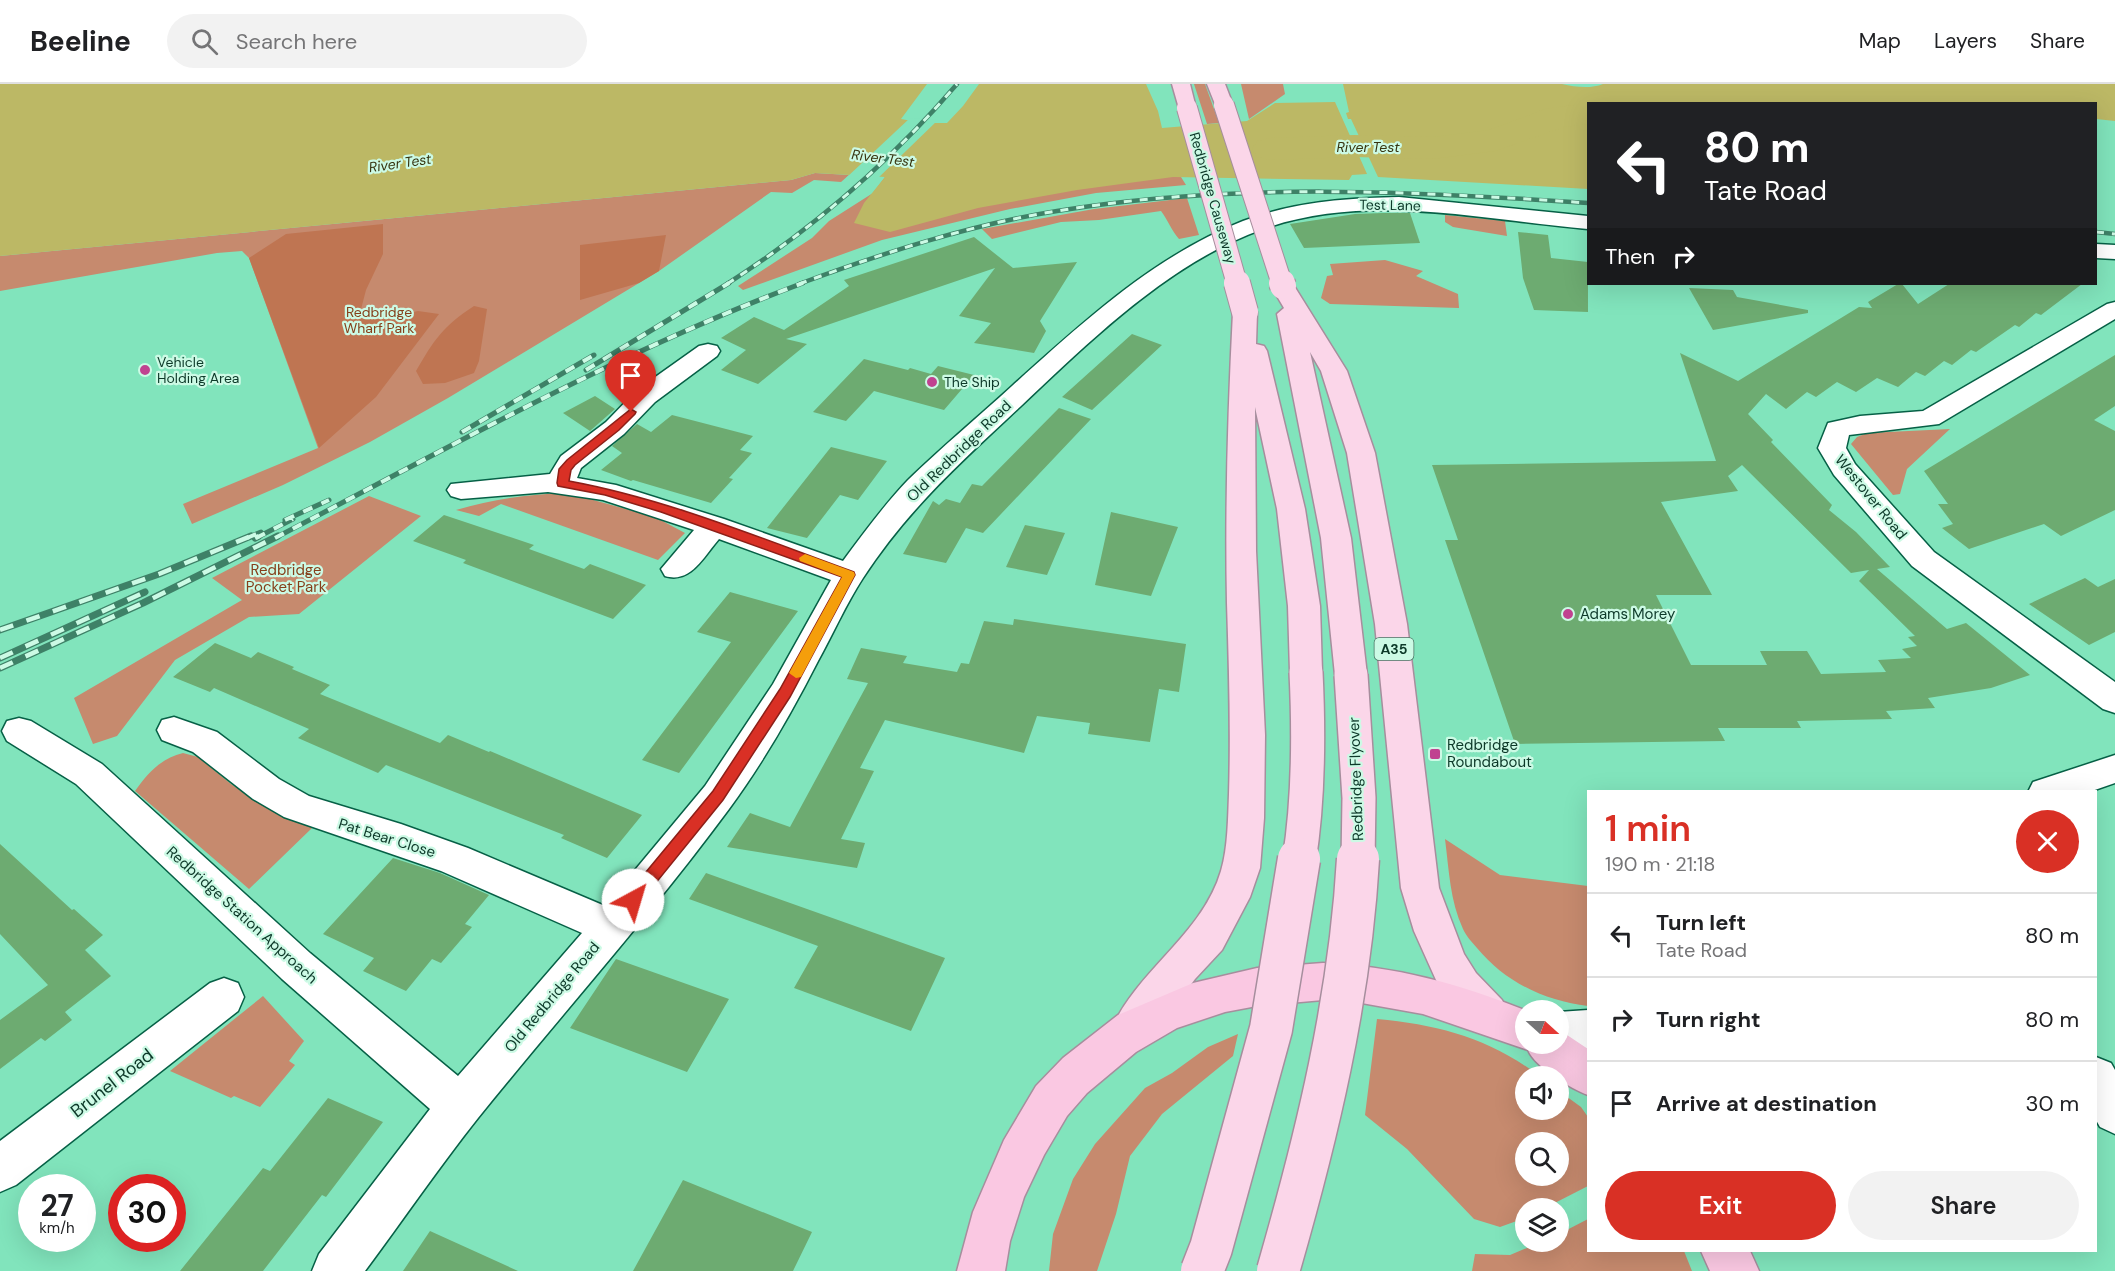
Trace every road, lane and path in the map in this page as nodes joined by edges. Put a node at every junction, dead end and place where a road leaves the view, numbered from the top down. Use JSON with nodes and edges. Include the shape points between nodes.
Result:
{"nodes":[{"id":1,"x":1180,"y":84,"type":"edge"},
{"id":2,"x":1216,"y":84,"type":"edge"},
{"id":3,"x":1587,"y":223,"type":"edge"},
{"id":4,"x":1199,"y":250,"type":"joint"},
{"id":5,"x":2097,"y":251,"type":"edge"},
{"id":6,"x":2115,"y":252,"type":"edge"},
{"id":7,"x":1283,"y":286,"type":"junction"},
{"id":8,"x":2115,"y":309,"type":"edge"},
{"id":9,"x":1245,"y":312,"type":"junction"},
{"id":10,"x":708,"y":351,"type":"dead end"},
{"id":11,"x":562,"y":483,"type":"junction"},
{"id":12,"x":461,"y":490,"type":"dead end"},
{"id":13,"x":714,"y":526,"type":"junction"},
{"id":14,"x":676,"y":569,"type":"dead end"},
{"id":15,"x":849,"y":575,"type":"junction"},
{"id":16,"x":2115,"y":700,"type":"edge"},
{"id":17,"x":174,"y":730,"type":"dead end"},
{"id":18,"x":19,"y":731,"type":"dead end"},
{"id":19,"x":2115,"y":769,"type":"edge"},
{"id":20,"x":2052,"y":790,"type":"edge"},
{"id":21,"x":612,"y":926,"type":"junction"},
{"id":22,"x":224,"y":997,"type":"dead end"},
{"id":23,"x":1487,"y":1014,"type":"junction"},
{"id":24,"x":1515,"y":1026,"type":"edge"},
{"id":25,"x":1132,"y":1030,"type":"junction"},
{"id":26,"x":1587,"y":1030,"type":"edge"},
{"id":27,"x":1569,"y":1031,"type":"edge"},
{"id":28,"x":1560,"y":1054,"type":"edge"},
{"id":29,"x":1587,"y":1073,"type":"edge"},
{"id":30,"x":2097,"y":1080,"type":"edge"},
{"id":31,"x":460,"y":1106,"type":"junction"},
{"id":32,"x":2115,"y":1112,"type":"edge"},
{"id":33,"x":0,"y":1169,"type":"edge"},
{"id":34,"x":1726,"y":1252,"type":"edge"},
{"id":35,"x":336,"y":1271,"type":"edge"},
{"id":36,"x":981,"y":1271,"type":"edge"},
{"id":37,"x":1202,"y":1271,"type":"edge"},
{"id":38,"x":1278,"y":1271,"type":"edge"},
{"id":39,"x":1735,"y":1271,"type":"edge"}],
"edges":[{"from":1,"to":9,"type":"main road","name":"Redbridge Causeway","bridge":true},
{"from":2,"to":7,"type":"main road","number":"A35","bridge":true},
{"from":3,"to":4,"type":"street","name":"Test Lane","via":[[1399,203],[1358,204],[1292,213],[1251,226]]},
{"from":4,"to":15,"type":"street","name":"Old Redbridge Road","via":[[1121,303],[917,488]]},
{"from":5,"to":6,"type":"street"},
{"from":7,"to":23,"type":"main road","number":"A35","via":[[1334,371],[1361,453],[1391,624],[1420,888],[1449,967]]},
{"from":7,"to":38,"type":"main road","name":"Redbridge Flyover","number":"A35","bridge":true,"via":[[1332,505],[1348,616],[1359,838],[1352,939],[1333,1051]]},
{"from":8,"to":16,"type":"street","name":"Westover Road","via":[[1930,418],[1862,423],[1837,429],[1832,448],[1844,469],[1923,559]]},
{"from":9,"to":25,"type":"main road","via":[[1240,452],[1248,735],[1241,868],[1232,897],[1208,937]]},
{"from":9,"to":37,"type":"main road","bridge":true,"via":[[1291,509],[1304,606],[1308,721],[1303,837],[1271,1029]]},
{"from":10,"to":11,"type":"street","via":[[646,396],[615,428],[571,462]]},
{"from":11,"to":12,"type":"street"},
{"from":11,"to":13,"type":"street","via":[[606,491]]},
{"from":13,"to":14,"type":"street"},
{"from":13,"to":15,"type":"street"},
{"from":15,"to":21,"type":"street","name":"Old Redbridge Road","via":[[785,693],[718,796]]},
{"from":17,"to":21,"type":"street","name":"Pat Bear Close","via":[[209,743],[281,799],[333,821],[443,855],[583,918]]},
{"from":18,"to":31,"type":"street","name":"Redbridge Station Approach","via":[[89,774],[296,966]]},
{"from":19,"to":20,"type":"street"},
{"from":21,"to":31,"type":"street","name":"Old Redbridge Road"},
{"from":22,"to":33,"type":"street","name":"Brunel Road"},
{"from":23,"to":24,"type":"highway"},
{"from":23,"to":25,"type":"highway","via":[[1388,987],[1289,983],[1241,988],[1183,1007]]},
{"from":25,"to":36,"type":"highway","via":[[1087,1064],[1058,1093],[1033,1131],[1004,1190]]},
{"from":26,"to":27,"type":"street"},
{"from":28,"to":29,"type":"highway"},
{"from":30,"to":32,"type":"street"},
{"from":31,"to":35,"type":"street","name":"Old Redbridge Road"},
{"from":34,"to":39,"type":"highway"}]}
